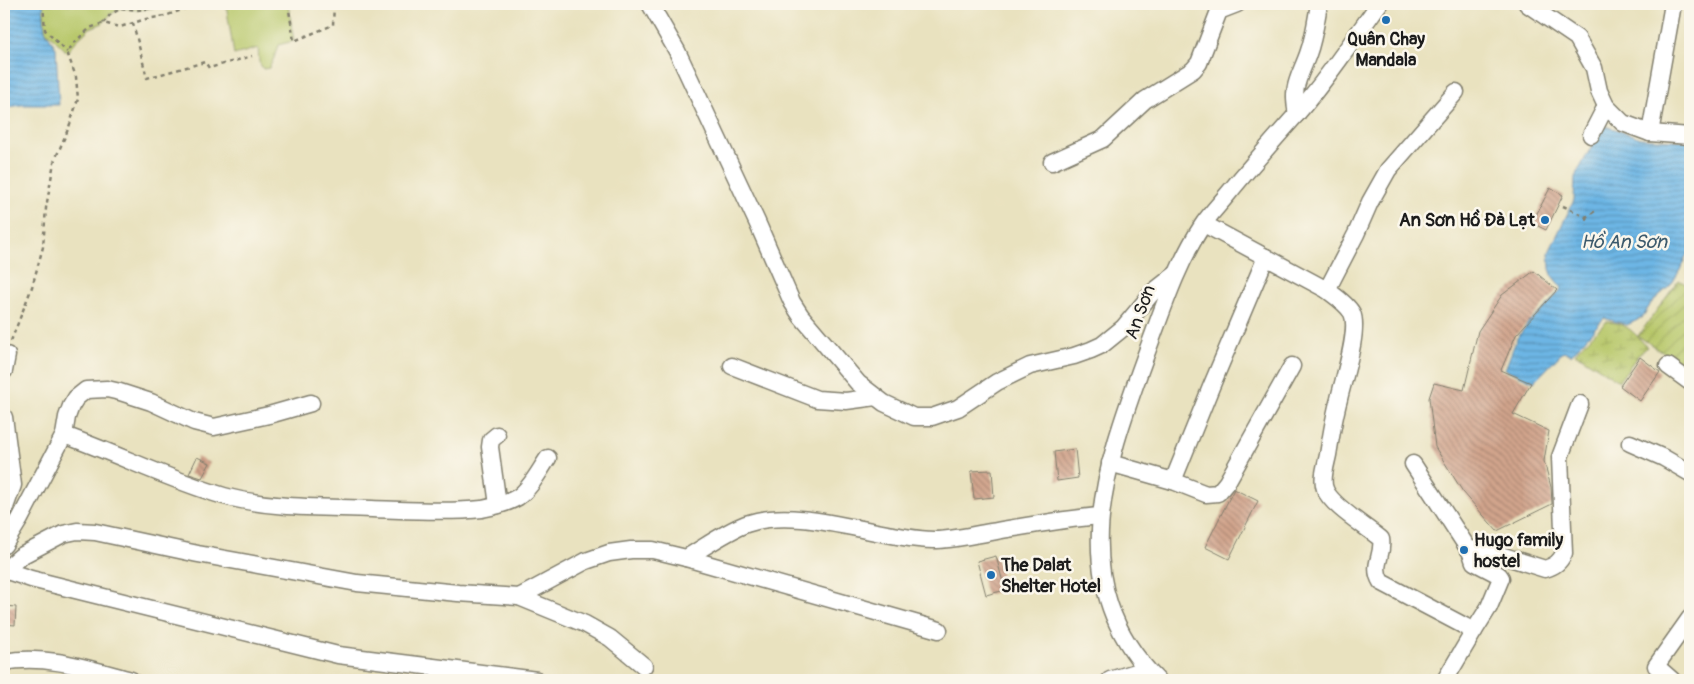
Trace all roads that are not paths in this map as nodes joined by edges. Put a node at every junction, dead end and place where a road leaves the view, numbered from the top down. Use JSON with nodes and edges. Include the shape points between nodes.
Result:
{"nodes":[{"id":1,"x":650,"y":4,"type":"edge"},
{"id":2,"x":1237,"y":4,"type":"edge"},
{"id":3,"x":1319,"y":4,"type":"edge"},
{"id":4,"x":1379,"y":4,"type":"edge"},
{"id":5,"x":1527,"y":4,"type":"edge"},
{"id":6,"x":1673,"y":4,"type":"edge"},
{"id":7,"x":1216,"y":7,"type":"edge"},
{"id":8,"x":1456,"y":92,"type":"dead end"},
{"id":9,"x":1606,"y":106,"type":"junction"},
{"id":10,"x":1297,"y":114,"type":"junction"},
{"id":11,"x":1650,"y":133,"type":"junction"},
{"id":12,"x":1591,"y":134,"type":"dead end"},
{"id":13,"x":1690,"y":136,"type":"edge"},
{"id":14,"x":1052,"y":162,"type":"dead end"},
{"id":15,"x":1204,"y":224,"type":"junction"},
{"id":16,"x":1266,"y":256,"type":"junction"},
{"id":17,"x":1176,"y":274,"type":"junction"},
{"id":18,"x":1327,"y":290,"type":"junction"},
{"id":19,"x":7,"y":355,"type":"road end"},
{"id":20,"x":732,"y":366,"type":"dead end"},
{"id":21,"x":1292,"y":366,"type":"dead end"},
{"id":22,"x":1668,"y":366,"type":"dead end"},
{"id":23,"x":4,"y":371,"type":"edge"},
{"id":24,"x":1690,"y":382,"type":"edge"},
{"id":25,"x":876,"y":397,"type":"junction"},
{"id":26,"x":311,"y":403,"type":"dead end"},
{"id":27,"x":1580,"y":404,"type":"dead end"},
{"id":28,"x":4,"y":417,"type":"edge"},
{"id":29,"x":497,"y":435,"type":"dead end"},
{"id":30,"x":64,"y":436,"type":"junction"},
{"id":31,"x":1630,"y":443,"type":"dead end"},
{"id":32,"x":548,"y":458,"type":"dead end"},
{"id":33,"x":1110,"y":463,"type":"junction"},
{"id":34,"x":8,"y":464,"type":"edge"},
{"id":35,"x":1413,"y":464,"type":"dead end"},
{"id":36,"x":1690,"y":473,"type":"edge"},
{"id":37,"x":1173,"y":481,"type":"junction"},
{"id":38,"x":498,"y":505,"type":"junction"},
{"id":39,"x":4,"y":510,"type":"edge"},
{"id":40,"x":1100,"y":516,"type":"junction"},
{"id":41,"x":4,"y":545,"type":"edge"},
{"id":42,"x":1471,"y":553,"type":"junction"},
{"id":43,"x":686,"y":558,"type":"junction"},
{"id":44,"x":4,"y":570,"type":"edge"},
{"id":45,"x":519,"y":597,"type":"junction"},
{"id":46,"x":1690,"y":618,"type":"edge"},
{"id":47,"x":939,"y":630,"type":"dead end"},
{"id":48,"x":1474,"y":630,"type":"junction"},
{"id":49,"x":4,"y":662,"type":"edge"},
{"id":50,"x":644,"y":666,"type":"dead end"},
{"id":51,"x":1151,"y":674,"type":"edge"},
{"id":52,"x":131,"y":680,"type":"edge"},
{"id":53,"x":537,"y":680,"type":"edge"},
{"id":54,"x":1110,"y":680,"type":"edge"},
{"id":55,"x":1445,"y":680,"type":"edge"},
{"id":56,"x":1672,"y":680,"type":"edge"}],
"edges":[{"from":1,"to":25,"type":"street","via":[[677,51],[792,302],[844,368]]},
{"from":2,"to":7,"type":"street"},
{"from":3,"to":10,"type":"street","via":[[1313,37],[1294,89]]},
{"from":4,"to":10,"type":"street","name":"An Sơn"},
{"from":5,"to":9,"type":"street","via":[[1577,38],[1594,68]]},
{"from":6,"to":11,"type":"street"},
{"from":7,"to":14,"type":"street","via":[[1199,63],[1193,70],[1146,100],[1103,139]]},
{"from":8,"to":18,"type":"street","via":[[1388,170]]},
{"from":9,"to":11,"type":"street","via":[[1623,123]]},
{"from":9,"to":12,"type":"street"},
{"from":10,"to":15,"type":"street","name":"An Sơn"},
{"from":11,"to":13,"type":"street"},
{"from":15,"to":16,"type":"street"},
{"from":15,"to":17,"type":"street","name":"An Sơn"},
{"from":16,"to":18,"type":"street"},
{"from":16,"to":37,"type":"street"},
{"from":17,"to":25,"type":"street","via":[[1153,292],[1123,328],[1102,345],[1074,356],[1030,366],[997,382],[958,408],[923,418],[906,414]]},
{"from":17,"to":33,"type":"street","name":"An Sơn"},
{"from":18,"to":48,"type":"street","via":[[1352,314],[1354,334],[1338,399],[1325,488],[1335,504],[1381,539],[1376,574],[1381,582]]},
{"from":19,"to":23,"type":"street"},
{"from":20,"to":25,"type":"street","via":[[817,399],[846,401]]},
{"from":21,"to":37,"type":"street","via":[[1218,493],[1206,494]]},
{"from":22,"to":24,"type":"street"},
{"from":26,"to":30,"type":"street","via":[[214,427],[120,392],[86,390],[71,406]]},
{"from":27,"to":42,"type":"street","via":[[1560,457],[1564,553],[1560,561],[1545,570],[1478,548]]},
{"from":28,"to":34,"type":"street"},
{"from":29,"to":38,"type":"street","via":[[490,447]]},
{"from":30,"to":38,"type":"street","via":[[191,485],[256,503],[289,507],[420,510],[482,509]]},
{"from":30,"to":41,"type":"street"},
{"from":31,"to":36,"type":"street"},
{"from":32,"to":38,"type":"street","via":[[526,490]]},
{"from":33,"to":37,"type":"street"},
{"from":33,"to":40,"type":"street","name":"An Sơn"},
{"from":34,"to":39,"type":"street","via":[[13,485]]},
{"from":35,"to":42,"type":"street"},
{"from":40,"to":43,"type":"street","via":[[934,540],[802,519],[765,520],[746,524]]},
{"from":40,"to":51,"type":"street","name":"An Sơn","via":[[1100,557],[1108,603],[1116,624]]},
{"from":42,"to":48,"type":"street","via":[[1474,562],[1501,578],[1489,607]]},
{"from":43,"to":45,"type":"street","via":[[653,550],[609,553],[580,564]]},
{"from":43,"to":47,"type":"street"},
{"from":44,"to":45,"type":"street","via":[[21,556],[63,534],[77,531],[357,583]]},
{"from":44,"to":53,"type":"street","via":[[338,656]]},
{"from":45,"to":50,"type":"street","via":[[585,624],[610,638]]},
{"from":46,"to":56,"type":"street","via":[[1656,666]]},
{"from":48,"to":55,"type":"street"},
{"from":49,"to":52,"type":"street","via":[[16,659],[63,662]]},
{"from":51,"to":54,"type":"street"}]}
